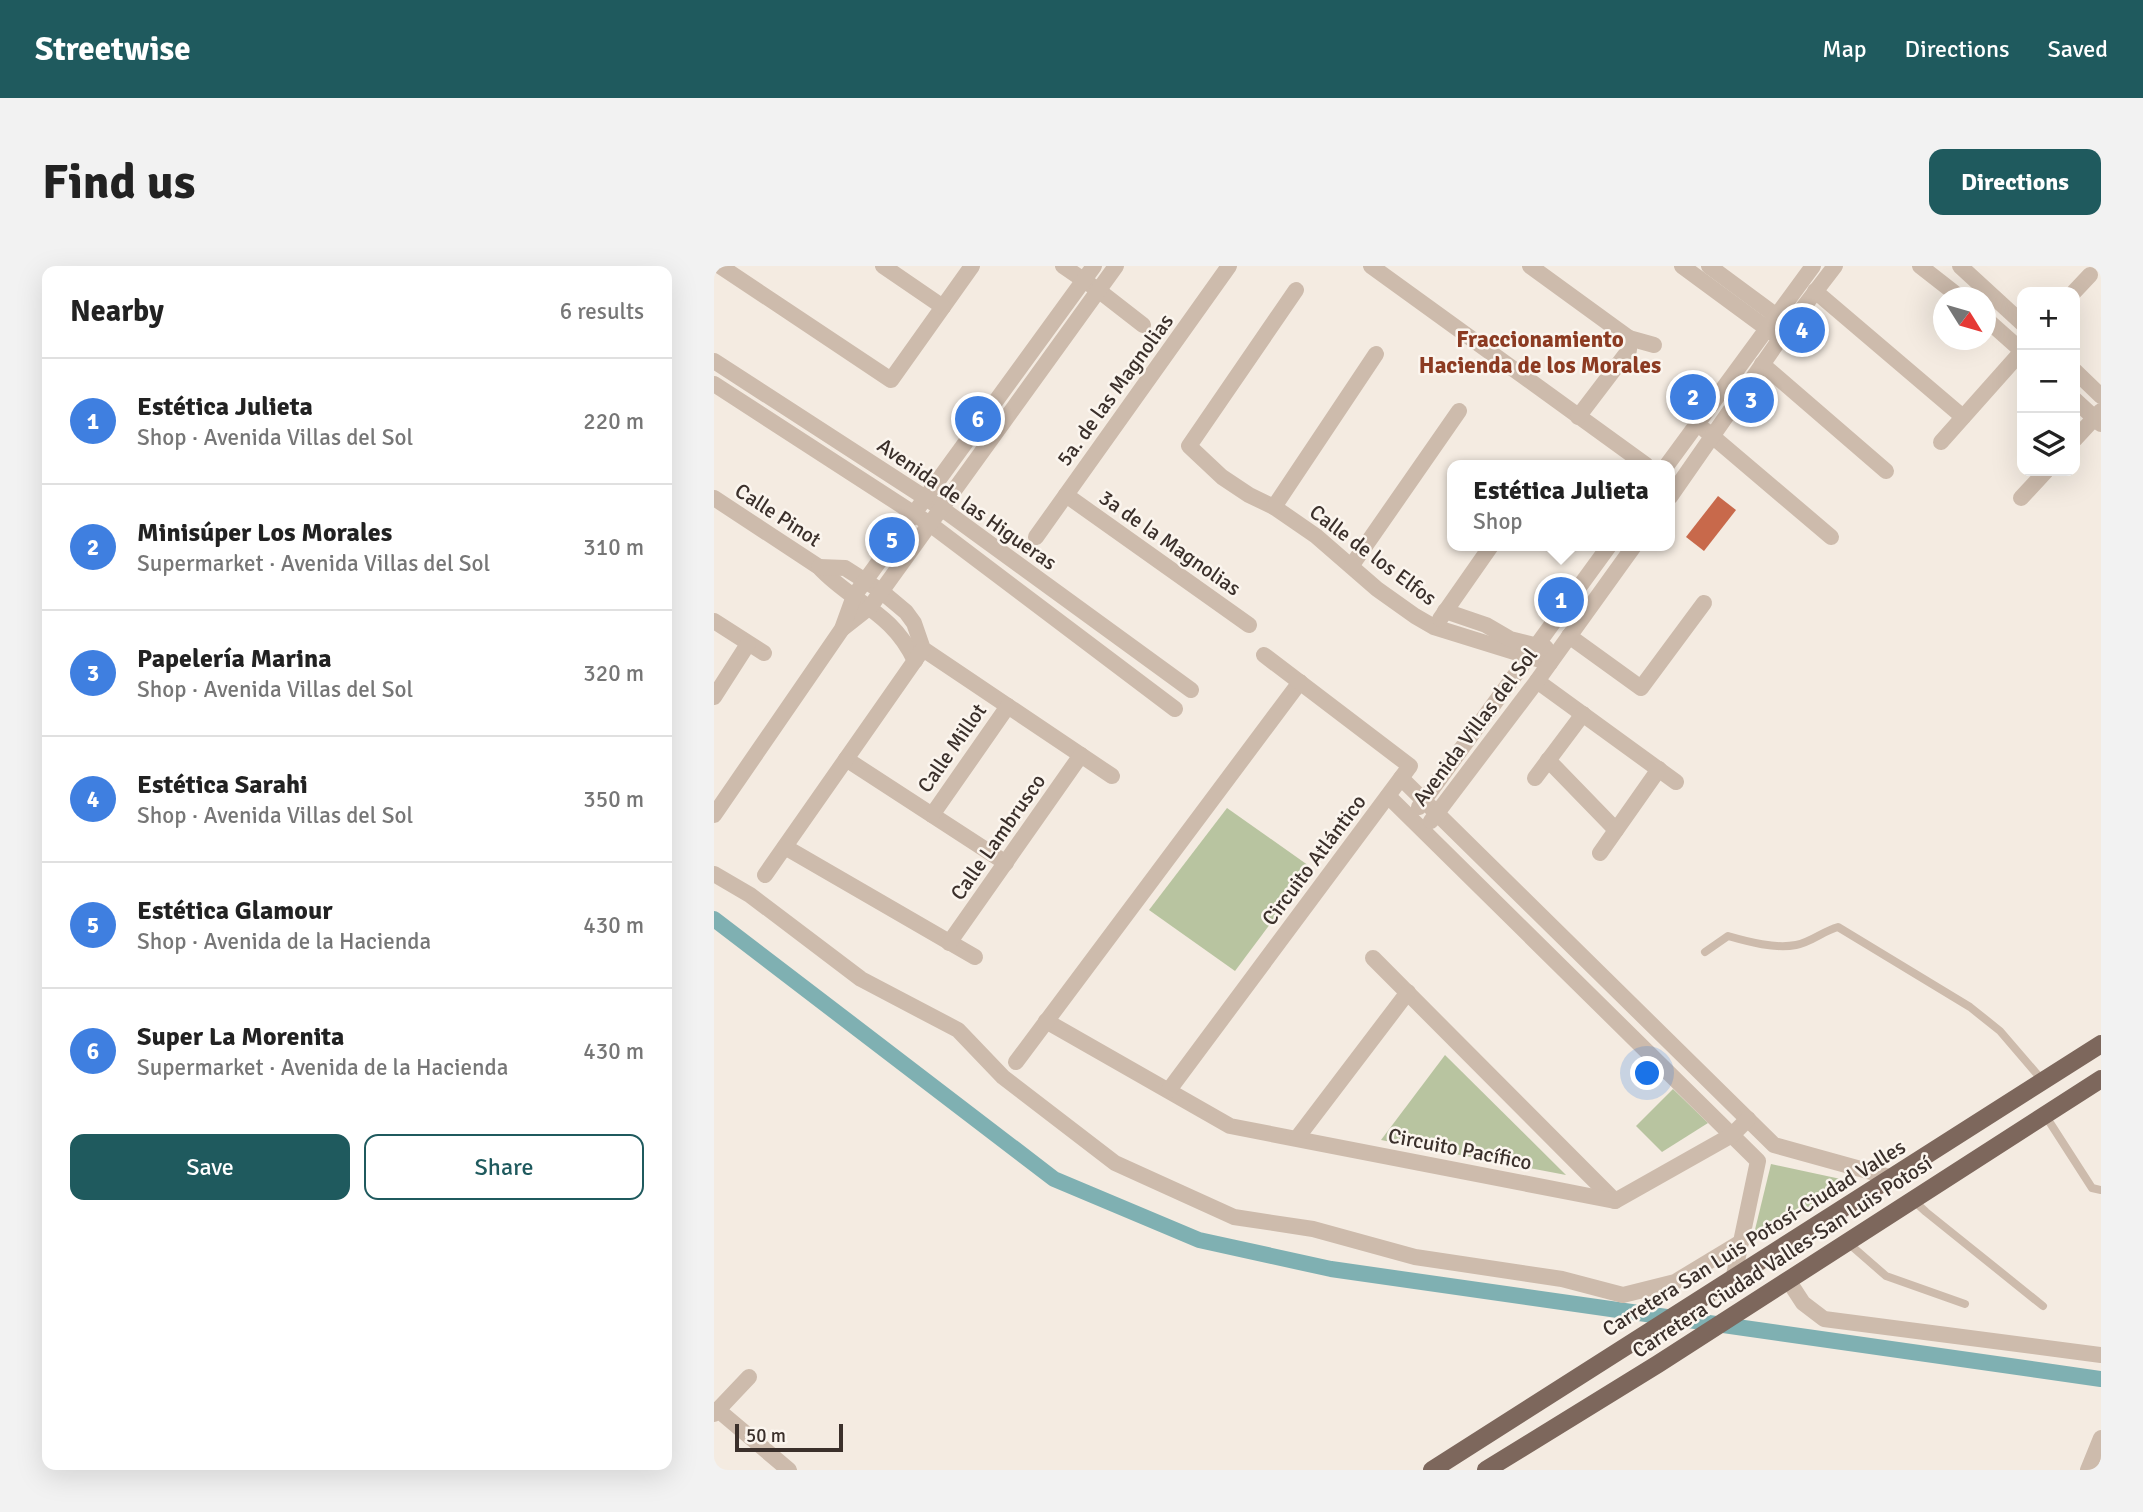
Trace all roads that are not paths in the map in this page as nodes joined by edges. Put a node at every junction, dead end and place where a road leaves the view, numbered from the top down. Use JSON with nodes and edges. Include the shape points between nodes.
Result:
{"nodes":[{"id":1,"x":720,"y":266,"type":"edge"},
{"id":2,"x":883,"y":266,"type":"edge"},
{"id":3,"x":972,"y":266,"type":"edge"},
{"id":4,"x":1063,"y":266,"type":"edge"},
{"id":5,"x":1094,"y":266,"type":"edge"},
{"id":6,"x":1116,"y":266,"type":"edge"},
{"id":7,"x":1229,"y":266,"type":"edge"},
{"id":8,"x":1371,"y":266,"type":"edge"},
{"id":9,"x":1530,"y":266,"type":"edge"},
{"id":10,"x":1682,"y":266,"type":"edge"},
{"id":11,"x":1709,"y":266,"type":"edge"},
{"id":12,"x":1813,"y":266,"type":"edge"},
{"id":13,"x":1835,"y":266,"type":"edge"},
{"id":14,"x":1920,"y":266,"type":"edge"},
{"id":15,"x":1961,"y":266,"type":"edge"},
{"id":16,"x":2090,"y":275,"type":"dead end"},
{"id":17,"x":1084,"y":280,"type":"junction"},
{"id":18,"x":1945,"y":283,"type":"junction"},
{"id":19,"x":1949,"y":287,"type":"edge"},
{"id":20,"x":2079,"y":287,"type":"edge"},
{"id":21,"x":1098,"y":290,"type":"junction"},
{"id":22,"x":1296,"y":290,"type":"dead end"},
{"id":23,"x":1815,"y":291,"type":"junction"},
{"id":24,"x":943,"y":306,"type":"junction"},
{"id":25,"x":2017,"y":318,"type":"edge"},
{"id":26,"x":1770,"y":322,"type":"junction"},
{"id":27,"x":1143,"y":325,"type":"dead end"},
{"id":28,"x":1996,"y":328,"type":"edge"},
{"id":29,"x":1785,"y":332,"type":"junction"},
{"id":30,"x":1629,"y":338,"type":"junction"},
{"id":31,"x":1654,"y":345,"type":"dead end"},
{"id":32,"x":2021,"y":350,"type":"edge"},
{"id":33,"x":1376,"y":354,"type":"dead end"},
{"id":34,"x":2017,"y":357,"type":"edge"},
{"id":35,"x":714,"y":361,"type":"edge"},
{"id":36,"x":1762,"y":364,"type":"junction"},
{"id":37,"x":2080,"y":376,"type":"edge"},
{"id":38,"x":714,"y":384,"type":"edge"},
{"id":39,"x":2101,"y":396,"type":"edge"},
{"id":40,"x":2080,"y":404,"type":"edge"},
{"id":41,"x":1459,"y":411,"type":"dead end"},
{"id":42,"x":1578,"y":417,"type":"junction"},
{"id":43,"x":1963,"y":417,"type":"junction"},
{"id":44,"x":2099,"y":418,"type":"edge"},
{"id":45,"x":1698,"y":423,"type":"junction"},
{"id":46,"x":2080,"y":435,"type":"edge"},
{"id":47,"x":1713,"y":436,"type":"junction"},
{"id":48,"x":1941,"y":442,"type":"dead end"},
{"id":49,"x":1639,"y":460,"type":"edge"},
{"id":50,"x":1671,"y":460,"type":"edge"},
{"id":51,"x":1886,"y":471,"type":"dead end"},
{"id":52,"x":2041,"y":476,"type":"edge"},
{"id":53,"x":1675,"y":490,"type":"edge"},
{"id":54,"x":1066,"y":495,"type":"junction"},
{"id":55,"x":714,"y":498,"type":"edge"},
{"id":56,"x":926,"y":498,"type":"junction"},
{"id":57,"x":2021,"y":498,"type":"dead end"},
{"id":58,"x":1274,"y":507,"type":"junction"},
{"id":59,"x":941,"y":508,"type":"junction"},
{"id":60,"x":914,"y":514,"type":"junction"},
{"id":61,"x":930,"y":524,"type":"junction"},
{"id":62,"x":1036,"y":537,"type":"dead end"},
{"id":63,"x":1831,"y":537,"type":"dead end"},
{"id":64,"x":1488,"y":551,"type":"edge"},
{"id":65,"x":1605,"y":551,"type":"edge"},
{"id":66,"x":1630,"y":551,"type":"edge"},
{"id":67,"x":1352,"y":565,"type":"junction"},
{"id":68,"x":819,"y":567,"type":"junction"},
{"id":69,"x":866,"y":580,"type":"junction"},
{"id":70,"x":881,"y":592,"type":"junction"},
{"id":71,"x":854,"y":596,"type":"junction"},
{"id":72,"x":1704,"y":603,"type":"dead end"},
{"id":73,"x":870,"y":607,"type":"junction"},
{"id":74,"x":1446,"y":611,"type":"junction"},
{"id":75,"x":714,"y":621,"type":"edge"},
{"id":76,"x":1249,"y":625,"type":"dead end"},
{"id":77,"x":1434,"y":627,"type":"junction"},
{"id":78,"x":1107,"y":628,"type":"junction"},
{"id":79,"x":842,"y":629,"type":"junction"},
{"id":80,"x":1569,"y":636,"type":"junction"},
{"id":81,"x":748,"y":644,"type":"junction"},
{"id":82,"x":1094,"y":648,"type":"junction"},
{"id":83,"x":1534,"y":651,"type":"junction"},
{"id":84,"x":764,"y":653,"type":"dead end"},
{"id":85,"x":919,"y":655,"type":"junction"},
{"id":86,"x":1264,"y":655,"type":"dead end"},
{"id":87,"x":1554,"y":657,"type":"junction"},
{"id":88,"x":1537,"y":681,"type":"junction"},
{"id":89,"x":1300,"y":682,"type":"junction"},
{"id":90,"x":1191,"y":690,"type":"dead end"},
{"id":91,"x":714,"y":697,"type":"edge"},
{"id":92,"x":1008,"y":706,"type":"junction"},
{"id":93,"x":1175,"y":709,"type":"dead end"},
{"id":94,"x":1583,"y":714,"type":"junction"},
{"id":95,"x":1081,"y":755,"type":"junction"},
{"id":96,"x":846,"y":759,"type":"junction"},
{"id":97,"x":1548,"y":760,"type":"junction"},
{"id":98,"x":1659,"y":769,"type":"junction"},
{"id":99,"x":1112,"y":776,"type":"dead end"},
{"id":100,"x":1401,"y":778,"type":"junction"},
{"id":101,"x":1535,"y":778,"type":"dead end"},
{"id":102,"x":1676,"y":782,"type":"dead end"},
{"id":103,"x":1388,"y":796,"type":"junction"},
{"id":104,"x":1424,"y":800,"type":"junction"},
{"id":105,"x":1437,"y":813,"type":"junction"},
{"id":106,"x":714,"y":815,"type":"edge"},
{"id":107,"x":932,"y":815,"type":"junction"},
{"id":108,"x":1411,"y":818,"type":"junction"},
{"id":109,"x":1616,"y":830,"type":"junction"},
{"id":110,"x":1424,"y":831,"type":"junction"},
{"id":111,"x":785,"y":847,"type":"junction"},
{"id":112,"x":1600,"y":853,"type":"dead end"},
{"id":113,"x":1006,"y":863,"type":"junction"},
{"id":114,"x":714,"y":874,"type":"edge"},
{"id":115,"x":765,"y":875,"type":"dead end"},
{"id":116,"x":949,"y":943,"type":"junction"},
{"id":117,"x":1705,"y":952,"type":"dead end"},
{"id":118,"x":975,"y":957,"type":"dead end"},
{"id":119,"x":1373,"y":958,"type":"dead end"},
{"id":120,"x":1408,"y":992,"type":"junction"},
{"id":121,"x":1618,"y":992,"type":"junction"},
{"id":122,"x":1602,"y":1007,"type":"junction"},
{"id":123,"x":1046,"y":1021,"type":"junction"},
{"id":124,"x":2101,"y":1044,"type":"edge"},
{"id":125,"x":1016,"y":1062,"type":"dead end"},
{"id":126,"x":2101,"y":1079,"type":"edge"},
{"id":127,"x":2043,"y":1081,"type":"junction"},
{"id":128,"x":1168,"y":1090,"type":"junction"},
{"id":129,"x":2045,"y":1115,"type":"junction"},
{"id":130,"x":1748,"y":1119,"type":"junction"},
{"id":131,"x":1732,"y":1135,"type":"junction"},
{"id":132,"x":1297,"y":1138,"type":"junction"},
{"id":133,"x":1774,"y":1144,"type":"junction"},
{"id":134,"x":1758,"y":1161,"type":"junction"},
{"id":135,"x":1893,"y":1178,"type":"junction"},
{"id":136,"x":2101,"y":1190,"type":"edge"},
{"id":137,"x":1913,"y":1200,"type":"junction"},
{"id":138,"x":1615,"y":1201,"type":"junction"},
{"id":139,"x":1741,"y":1242,"type":"junction"},
{"id":140,"x":1847,"y":1242,"type":"junction"},
{"id":141,"x":1788,"y":1280,"type":"junction"},
{"id":142,"x":1729,"y":1282,"type":"junction"},
{"id":143,"x":1965,"y":1304,"type":"dead end"},
{"id":144,"x":2043,"y":1306,"type":"dead end"},
{"id":145,"x":2101,"y":1355,"type":"edge"},
{"id":146,"x":750,"y":1377,"type":"dead end"},
{"id":147,"x":716,"y":1412,"type":"edge"},
{"id":148,"x":2101,"y":1438,"type":"edge"},
{"id":149,"x":789,"y":1470,"type":"edge"},
{"id":150,"x":1432,"y":1470,"type":"edge"},
{"id":151,"x":1486,"y":1470,"type":"edge"},
{"id":152,"x":2088,"y":1470,"type":"edge"}],
"edges":[{"from":1,"to":24,"type":"street","via":[[891,380]]},
{"from":2,"to":24,"type":"street"},
{"from":3,"to":24,"type":"street"},
{"from":4,"to":17,"type":"street"},
{"from":5,"to":17,"type":"street"},
{"from":6,"to":21,"type":"street"},
{"from":7,"to":54,"type":"street","name":"5a. de las Magnolias"},
{"from":8,"to":42,"type":"street"},
{"from":9,"to":30,"type":"street"},
{"from":10,"to":26,"type":"street"},
{"from":11,"to":26,"type":"street"},
{"from":12,"to":26,"type":"street"},
{"from":13,"to":23,"type":"street"},
{"from":14,"to":18,"type":"street"},
{"from":15,"to":18,"type":"street"},
{"from":15,"to":25,"type":"street"},
{"from":16,"to":20,"type":"street"},
{"from":17,"to":21,"type":"street"},
{"from":17,"to":56,"type":"street"},
{"from":18,"to":19,"type":"street"},
{"from":21,"to":27,"type":"street"},
{"from":21,"to":59,"type":"street"},
{"from":22,"to":58,"type":"street","name":"Calle de los Elfos","via":[[1189,446],[1222,477]]},
{"from":23,"to":29,"type":"street"},
{"from":23,"to":43,"type":"street"},
{"from":26,"to":29,"type":"street"},
{"from":26,"to":45,"type":"street"},
{"from":28,"to":32,"type":"street"},
{"from":29,"to":36,"type":"street"},
{"from":30,"to":31,"type":"street"},
{"from":30,"to":42,"type":"street","via":[[1629,350]]},
{"from":33,"to":58,"type":"street"},
{"from":34,"to":43,"type":"street"},
{"from":35,"to":56,"type":"street","name":"Avenida de las Higueras"},
{"from":36,"to":47,"type":"street"},
{"from":36,"to":51,"type":"street"},
{"from":37,"to":39,"type":"street"},
{"from":38,"to":60,"type":"street","name":"Avenida de las Higueras"},
{"from":40,"to":44,"type":"street"},
{"from":41,"to":67,"type":"street"},
{"from":42,"to":49,"type":"street"},
{"from":43,"to":48,"type":"street"},
{"from":44,"to":46,"type":"street"},
{"from":45,"to":47,"type":"street"},
{"from":45,"to":50,"type":"street"},
{"from":47,"to":53,"type":"street"},
{"from":47,"to":63,"type":"street"},
{"from":52,"to":57,"type":"street"},
{"from":54,"to":62,"type":"street","name":"5a. de las Magnolias"},
{"from":54,"to":76,"type":"street","name":"3a de la Magnolias"},
{"from":55,"to":68,"type":"street","name":"Calle Pinot"},
{"from":56,"to":59,"type":"street","name":"Avenida de las Higueras"},
{"from":56,"to":60,"type":"street"},
{"from":58,"to":67,"type":"street","name":"Calle de los Elfos"},
{"from":59,"to":61,"type":"street"},
{"from":59,"to":78,"type":"street","name":"Avenida de las Higueras"},
{"from":60,"to":61,"type":"street","name":"Avenida de las Higueras"},
{"from":60,"to":69,"type":"street"},
{"from":61,"to":70,"type":"street"},
{"from":61,"to":82,"type":"street","name":"Avenida de las Higueras"},
{"from":64,"to":74,"type":"street"},
{"from":65,"to":83,"type":"street","name":"Avenida Villas del Sol"},
{"from":66,"to":80,"type":"street","name":"Avenida Villas del Sol"},
{"from":67,"to":77,"type":"street","name":"Calle de los Elfos","via":[[1400,606]]},
{"from":68,"to":69,"type":"street","name":"Calle Pinot","via":[[845,568]]},
{"from":68,"to":71,"type":"street","name":"Calle Pinot"},
{"from":69,"to":70,"type":"street","name":"Calle Pinot"},
{"from":69,"to":71,"type":"street"},
{"from":70,"to":73,"type":"street"},
{"from":70,"to":85,"type":"street","via":[[914,623]]},
{"from":71,"to":73,"type":"street","name":"Calle Pinot"},
{"from":71,"to":79,"type":"street"},
{"from":72,"to":80,"type":"street","via":[[1641,688]]},
{"from":73,"to":79,"type":"street"},
{"from":73,"to":85,"type":"street"},
{"from":74,"to":77,"type":"street"},
{"from":74,"to":83,"type":"street","name":"Calle de los Elfos","via":[[1486,625]]},
{"from":75,"to":81,"type":"street"},
{"from":77,"to":83,"type":"street","name":"Calle de los Elfos","via":[[1494,647]]},
{"from":78,"to":82,"type":"street"},
{"from":78,"to":90,"type":"street","name":"Avenida de las Higueras"},
{"from":79,"to":106,"type":"street"},
{"from":80,"to":87,"type":"street","name":"Avenida Villas del Sol"},
{"from":81,"to":84,"type":"street"},
{"from":81,"to":91,"type":"street"},
{"from":82,"to":93,"type":"street","name":"Avenida de las Higueras"},
{"from":83,"to":87,"type":"street","name":"Calle de los Elfos"},
{"from":83,"to":104,"type":"street","name":"Avenida Villas del Sol"},
{"from":85,"to":92,"type":"street"},
{"from":85,"to":96,"type":"street"},
{"from":86,"to":89,"type":"street"},
{"from":87,"to":88,"type":"street","name":"Avenida Villas del Sol"},
{"from":88,"to":94,"type":"street"},
{"from":88,"to":105,"type":"street","name":"Avenida Villas del Sol"},
{"from":89,"to":100,"type":"street","via":[[1410,766]]},
{"from":89,"to":123,"type":"street"},
{"from":92,"to":95,"type":"street"},
{"from":92,"to":107,"type":"street","name":"Calle Millot"},
{"from":94,"to":97,"type":"street"},
{"from":94,"to":98,"type":"street"},
{"from":95,"to":99,"type":"street"},
{"from":95,"to":113,"type":"street","name":"Calle Lambrusco"},
{"from":96,"to":107,"type":"street"},
{"from":96,"to":111,"type":"street"},
{"from":97,"to":101,"type":"street"},
{"from":97,"to":109,"type":"street"},
{"from":98,"to":102,"type":"street"},
{"from":98,"to":109,"type":"street"},
{"from":100,"to":103,"type":"street","name":"Circuito Atlántico"},
{"from":100,"to":104,"type":"street"},
{"from":103,"to":108,"type":"street"},
{"from":103,"to":128,"type":"street","name":"Circuito Atlántico"},
{"from":104,"to":105,"type":"street"},
{"from":104,"to":108,"type":"street","name":"Avenida Villas del Sol"},
{"from":105,"to":110,"type":"street","name":"Avenida Villas del Sol"},
{"from":105,"to":121,"type":"street"},
{"from":107,"to":113,"type":"street"},
{"from":108,"to":110,"type":"street"},
{"from":109,"to":112,"type":"street"},
{"from":110,"to":122,"type":"street"},
{"from":111,"to":115,"type":"street"},
{"from":111,"to":116,"type":"street"},
{"from":113,"to":116,"type":"street","name":"Calle Lambrusco"},
{"from":114,"to":139,"type":"street","via":[[750,895],[861,979],[958,1030],[1003,1077],[1115,1163],[1234,1217],[1313,1228],[1415,1258],[1562,1279],[1623,1295],[1675,1282]]},
{"from":116,"to":118,"type":"street"},
{"from":117,"to":127,"type":"lane","via":[[1728,936],[1757,944],[1795,946],[1838,927],[1970,1007],[2000,1031]]},
{"from":119,"to":120,"type":"street","name":"Circuito Pacífico"},
{"from":120,"to":132,"type":"street"},
{"from":120,"to":138,"type":"street","name":"Circuito Pacífico"},
{"from":121,"to":122,"type":"street"},
{"from":121,"to":130,"type":"street"},
{"from":122,"to":131,"type":"street"},
{"from":123,"to":125,"type":"street"},
{"from":123,"to":128,"type":"street"},
{"from":124,"to":127,"type":"main road","name":"Carretera San Luis Potosí-Ciudad Valles"},
{"from":126,"to":129,"type":"main road","name":"Carretera Ciudad Valles-San Luis Potosí"},
{"from":127,"to":135,"type":"main road","name":"Carretera San Luis Potosí-Ciudad Valles"},
{"from":128,"to":132,"type":"street","name":"Circuito Pacífico","via":[[1230,1126]]},
{"from":129,"to":136,"type":"lane","via":[[2092,1188]]},
{"from":129,"to":137,"type":"main road","name":"Carretera Ciudad Valles-San Luis Potosí"},
{"from":130,"to":131,"type":"street"},
{"from":130,"to":133,"type":"street"},
{"from":131,"to":134,"type":"street"},
{"from":131,"to":138,"type":"street"},
{"from":132,"to":138,"type":"street","name":"Circuito Pacífico"},
{"from":133,"to":134,"type":"street"},
{"from":133,"to":135,"type":"street"},
{"from":134,"to":139,"type":"street"},
{"from":135,"to":142,"type":"main road","name":"Carretera San Luis Potosí-Ciudad Valles"},
{"from":137,"to":140,"type":"main road","name":"Carretera Ciudad Valles-San Luis Potosí"},
{"from":137,"to":144,"type":"lane"},
{"from":139,"to":142,"type":"street"},
{"from":140,"to":141,"type":"main road","name":"Carretera Ciudad Valles-San Luis Potosí"},
{"from":140,"to":143,"type":"lane","via":[[1886,1276]]},
{"from":141,"to":145,"type":"street","via":[[1802,1303],[1824,1319]]},
{"from":141,"to":151,"type":"main road","name":"Carretera Ciudad Valles-San Luis Potosí"},
{"from":142,"to":150,"type":"main road","name":"Carretera San Luis Potosí-Ciudad Valles"},
{"from":146,"to":147,"type":"street"},
{"from":147,"to":149,"type":"street"},
{"from":148,"to":152,"type":"street"}]}
